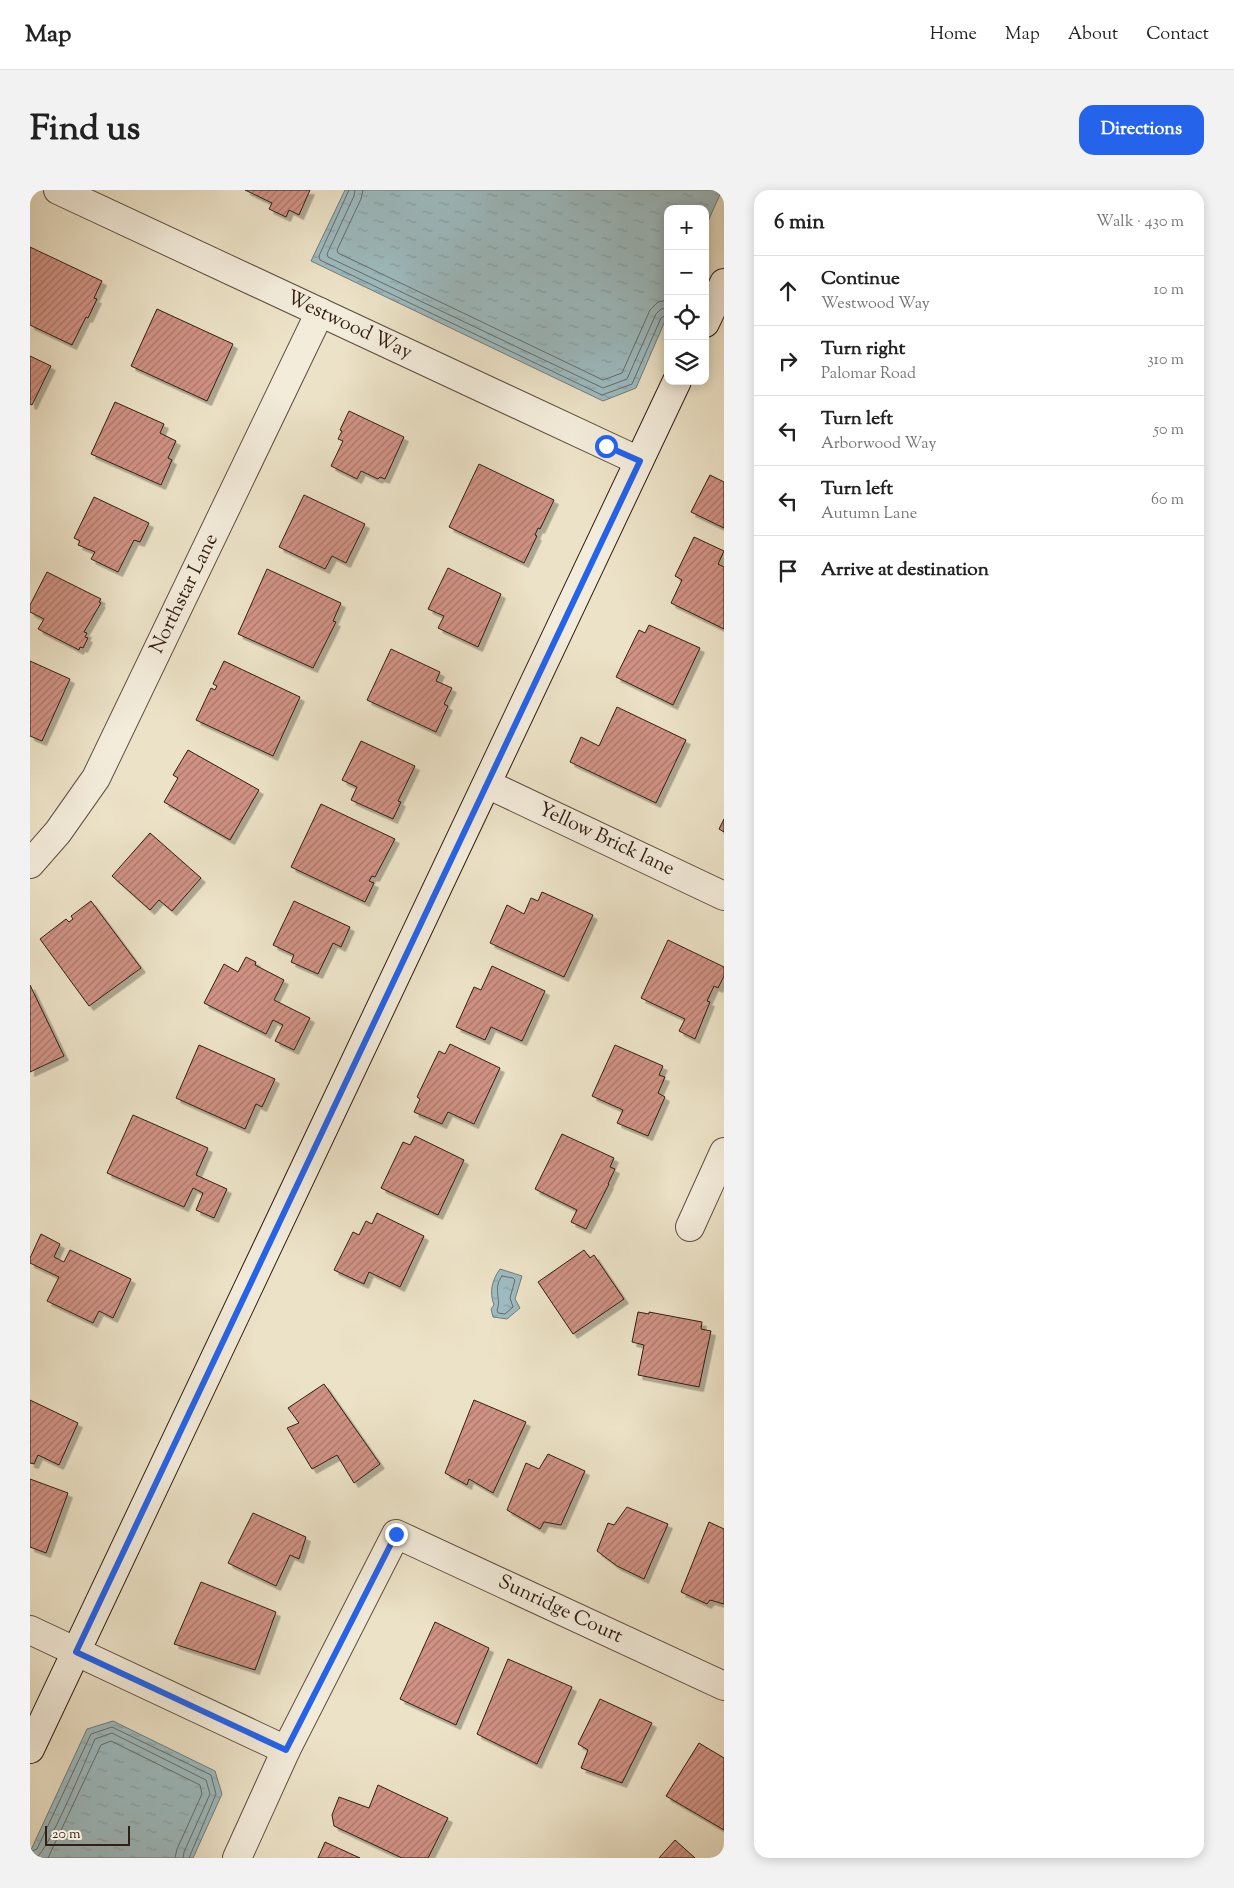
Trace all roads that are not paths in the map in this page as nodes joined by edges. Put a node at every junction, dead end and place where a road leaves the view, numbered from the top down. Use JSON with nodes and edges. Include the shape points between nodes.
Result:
{"nodes":[{"id":1,"x":58,"y":190,"type":"edge"},
{"id":2,"x":724,"y":283,"type":"edge"},
{"id":3,"x":320,"y":312,"type":"junction"},
{"id":4,"x":709,"y":314,"type":"edge"},
{"id":5,"x":675,"y":385,"type":"edge"},
{"id":6,"x":640,"y":461,"type":"junction"},
{"id":7,"x":487,"y":784,"type":"junction"},
{"id":8,"x":30,"y":864,"type":"edge"},
{"id":9,"x":724,"y":896,"type":"edge"},
{"id":10,"x":724,"y":1152,"type":"edge"},
{"id":11,"x":690,"y":1227,"type":"dead end"},
{"id":12,"x":30,"y":1630,"type":"edge"},
{"id":13,"x":76,"y":1652,"type":"junction"},
{"id":14,"x":724,"y":1686,"type":"edge"},
{"id":15,"x":30,"y":1749,"type":"edge"},
{"id":16,"x":286,"y":1750,"type":"junction"},
{"id":17,"x":237,"y":1858,"type":"edge"}],
"edges":[{"from":1,"to":3,"type":"street","name":"Westwood Way"},
{"from":2,"to":4,"type":"street"},
{"from":3,"to":6,"type":"street","name":"Westwood Way"},
{"from":3,"to":8,"type":"street","name":"Northstar Lane","via":[[96,778],[58,832]]},
{"from":5,"to":6,"type":"street"},
{"from":6,"to":7,"type":"street"},
{"from":7,"to":9,"type":"street","name":"Yellow Brick lane"},
{"from":7,"to":13,"type":"street"},
{"from":10,"to":11,"type":"street"},
{"from":12,"to":13,"type":"street"},
{"from":13,"to":15,"type":"street"},
{"from":13,"to":16,"type":"street"},
{"from":14,"to":16,"type":"street","name":"Sunridge Court","via":[[396,1534]]},
{"from":16,"to":17,"type":"street"}]}
